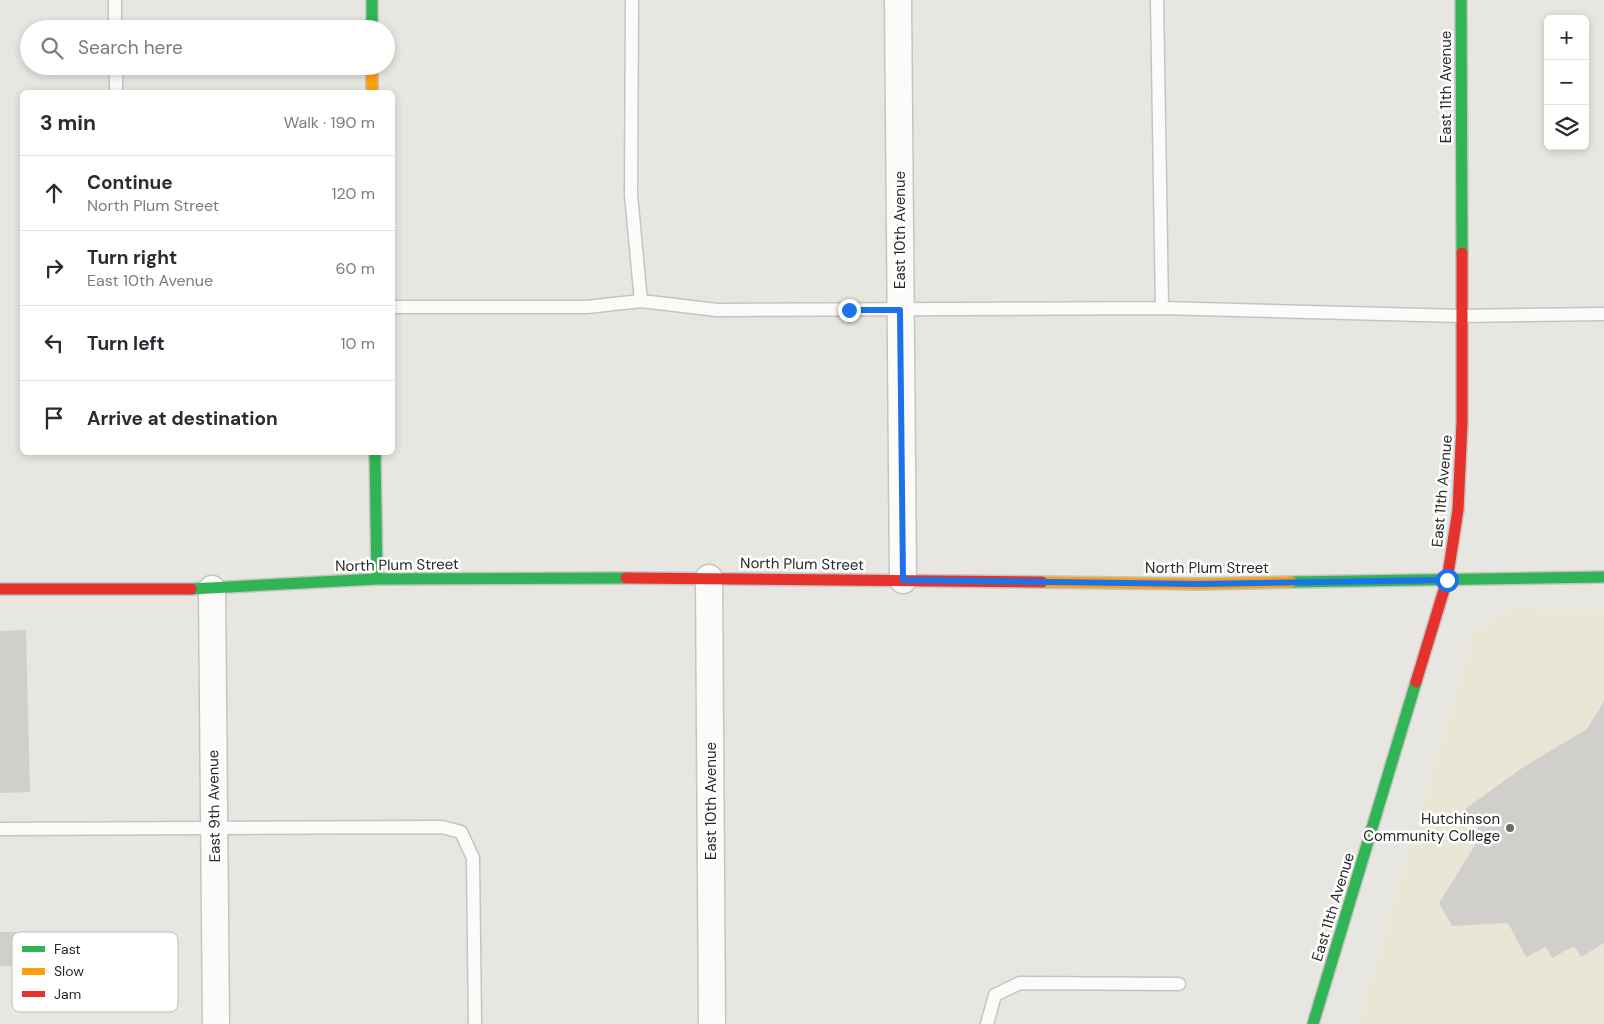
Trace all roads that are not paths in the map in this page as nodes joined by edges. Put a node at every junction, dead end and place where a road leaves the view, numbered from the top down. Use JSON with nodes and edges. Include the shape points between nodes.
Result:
{"nodes":[{"id":1,"x":115,"y":0,"type":"edge"},
{"id":2,"x":372,"y":0,"type":"edge"},
{"id":3,"x":632,"y":0,"type":"edge"},
{"id":4,"x":898,"y":0,"type":"edge"},
{"id":5,"x":1157,"y":0,"type":"edge"},
{"id":6,"x":1461,"y":0,"type":"edge"},
{"id":7,"x":115,"y":20,"type":"edge"},
{"id":8,"x":372,"y":20,"type":"edge"},
{"id":9,"x":116,"y":75,"type":"edge"},
{"id":10,"x":372,"y":75,"type":"edge"},
{"id":11,"x":116,"y":90,"type":"edge"},
{"id":12,"x":372,"y":90,"type":"edge"},
{"id":13,"x":641,"y":301,"type":"junction"},
{"id":14,"x":395,"y":307,"type":"edge"},
{"id":15,"x":1162,"y":308,"type":"junction"},
{"id":16,"x":900,"y":310,"type":"junction"},
{"id":17,"x":1604,"y":314,"type":"edge"},
{"id":18,"x":1461,"y":316,"type":"junction"},
{"id":19,"x":375,"y":455,"type":"edge"},
{"id":20,"x":1604,"y":577,"type":"edge"},
{"id":21,"x":709,"y":578,"type":"junction"},
{"id":22,"x":377,"y":579,"type":"junction"},
{"id":23,"x":903,"y":580,"type":"junction"},
{"id":24,"x":1447,"y":580,"type":"junction"},
{"id":25,"x":0,"y":589,"type":"edge"},
{"id":26,"x":212,"y":589,"type":"junction"},
{"id":27,"x":214,"y":827,"type":"junction"},
{"id":28,"x":0,"y":830,"type":"edge"},
{"id":29,"x":1178,"y":984,"type":"dead end"},
{"id":30,"x":216,"y":1024,"type":"edge"},
{"id":31,"x":476,"y":1024,"type":"edge"},
{"id":32,"x":712,"y":1024,"type":"edge"},
{"id":33,"x":987,"y":1024,"type":"edge"},
{"id":34,"x":1313,"y":1024,"type":"edge"}],
"edges":[{"from":1,"to":7,"type":"lane"},
{"from":2,"to":8,"type":"street"},
{"from":3,"to":13,"type":"lane","via":[[630,195]]},
{"from":4,"to":16,"type":"street","name":"East 10th Avenue"},
{"from":5,"to":15,"type":"lane"},
{"from":6,"to":18,"type":"street","name":"East 11th Avenue"},
{"from":9,"to":11,"type":"lane"},
{"from":10,"to":12,"type":"street"},
{"from":13,"to":14,"type":"lane","via":[[587,307]]},
{"from":13,"to":16,"type":"lane","via":[[717,310]]},
{"from":15,"to":16,"type":"lane"},
{"from":15,"to":18,"type":"lane"},
{"from":16,"to":23,"type":"street","name":"East 10th Avenue"},
{"from":17,"to":18,"type":"lane"},
{"from":18,"to":24,"type":"street","name":"East 11th Avenue","via":[[1462,423],[1458,510]]},
{"from":19,"to":22,"type":"street"},
{"from":20,"to":24,"type":"street","name":"North Plum Street"},
{"from":21,"to":22,"type":"street","name":"North Plum Street"},
{"from":21,"to":23,"type":"street","name":"North Plum Street"},
{"from":21,"to":32,"type":"street","name":"East 10th Avenue"},
{"from":22,"to":26,"type":"street","name":"North Plum Street"},
{"from":23,"to":24,"type":"street","name":"North Plum Street","via":[[1198,584]]},
{"from":24,"to":34,"type":"street","name":"East 11th Avenue"},
{"from":25,"to":26,"type":"street","name":"North Plum Street"},
{"from":26,"to":27,"type":"street","name":"East 9th Avenue"},
{"from":27,"to":28,"type":"lane"},
{"from":27,"to":30,"type":"street","name":"East 9th Avenue"},
{"from":27,"to":31,"type":"lane","via":[[442,826],[461,832],[473,858]]},
{"from":29,"to":33,"type":"lane","via":[[1020,983],[995,996]]}]}
